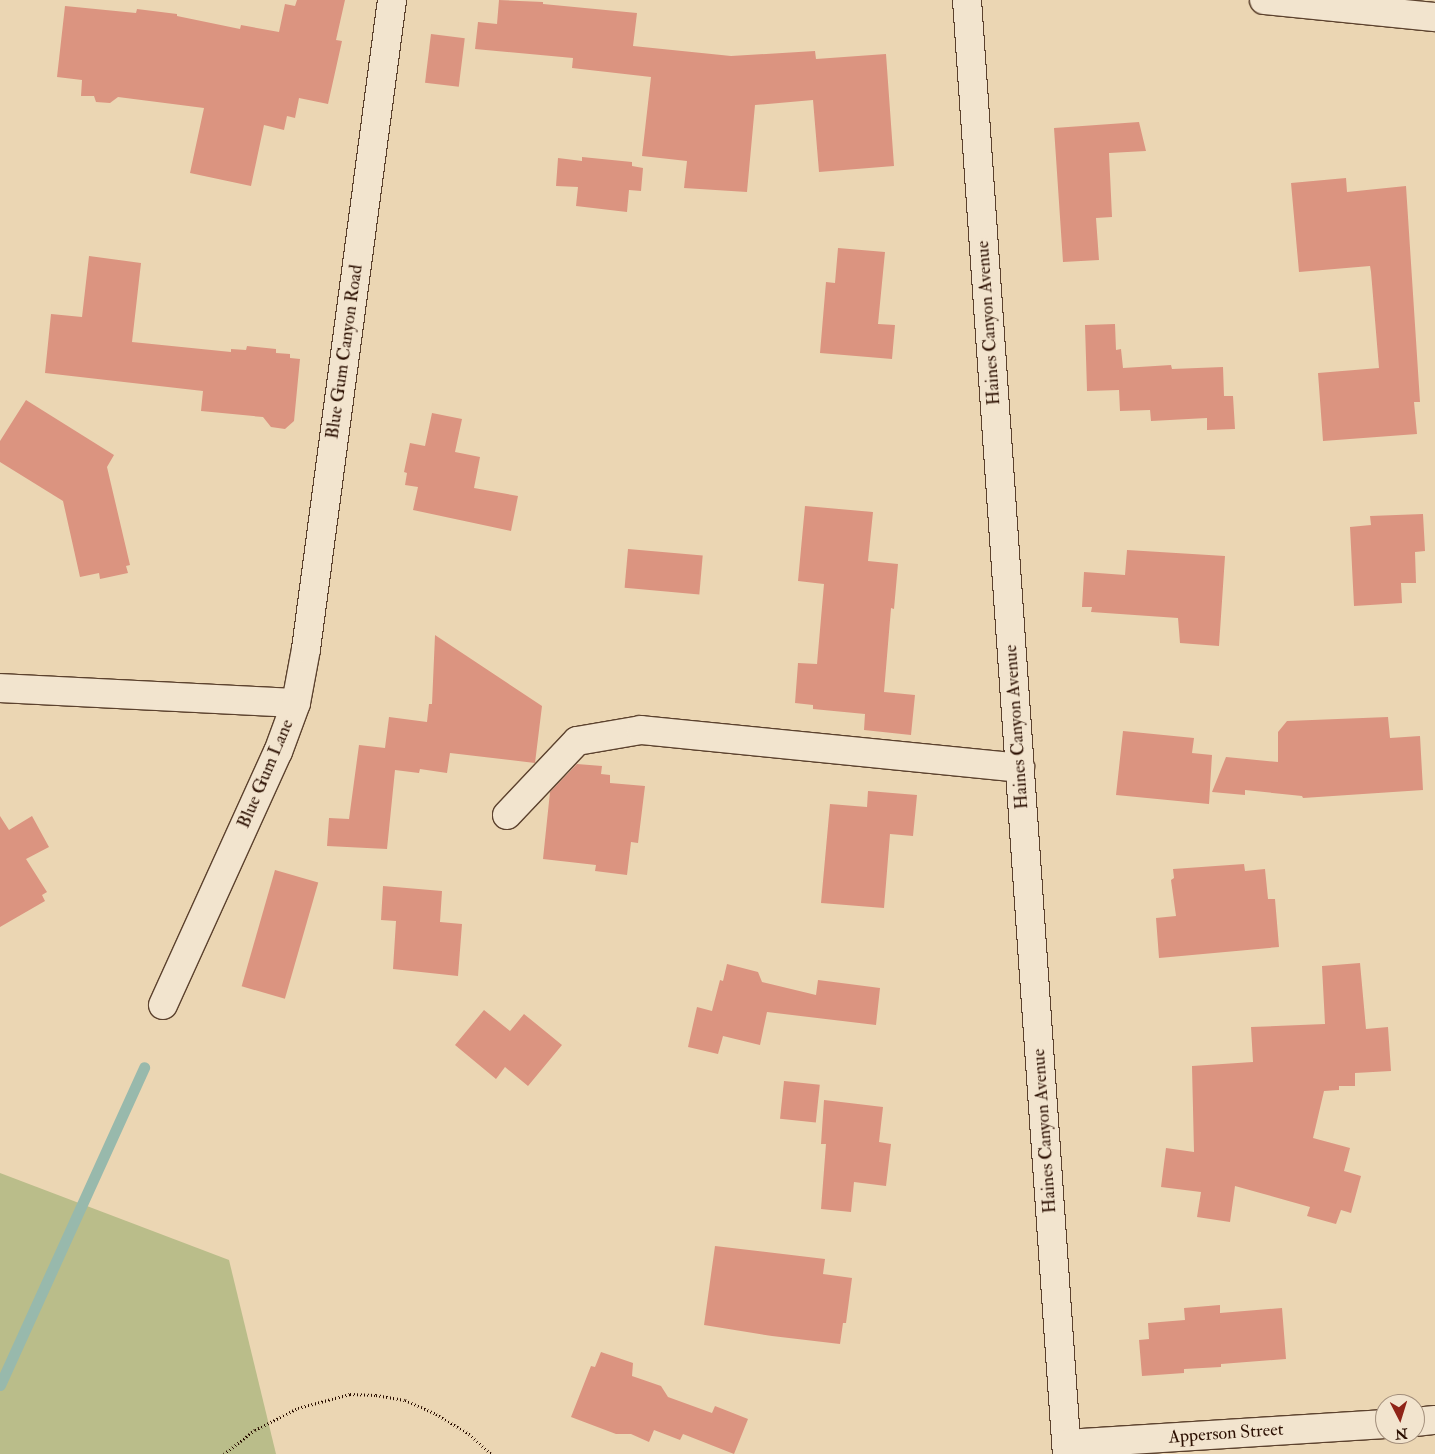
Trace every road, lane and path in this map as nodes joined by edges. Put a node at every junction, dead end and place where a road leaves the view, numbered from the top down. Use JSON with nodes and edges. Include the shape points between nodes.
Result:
{"nodes":[{"id":1,"x":392,"y":0,"type":"edge"},
{"id":2,"x":967,"y":0,"type":"edge"},
{"id":3,"x":1264,"y":0,"type":"edge"},
{"id":4,"x":1435,"y":17,"type":"edge"},
{"id":5,"x":0,"y":688,"type":"edge"},
{"id":6,"x":296,"y":703,"type":"junction"},
{"id":7,"x":1020,"y":768,"type":"junction"},
{"id":8,"x":507,"y":814,"type":"dead end"},
{"id":9,"x":163,"y":1005,"type":"dead end"},
{"id":10,"x":1375,"y":1425,"type":"edge"},
{"id":11,"x":1067,"y":1449,"type":"edge"},
{"id":12,"x":224,"y":1454,"type":"edge"},
{"id":13,"x":491,"y":1454,"type":"edge"}],
"edges":[{"from":1,"to":6,"type":"street","name":"Blue Gum Canyon Road"},
{"from":2,"to":7,"type":"street","name":"Haines Canyon Avenue"},
{"from":3,"to":4,"type":"street"},
{"from":5,"to":6,"type":"street","name":"Blue Gum Lane"},
{"from":6,"to":9,"type":"street","name":"Blue Gum Lane","via":[[278,752]]},
{"from":7,"to":8,"type":"street","via":[[640,730],[577,741]]},
{"from":7,"to":11,"type":"street","name":"Haines Canyon Avenue"},
{"from":10,"to":11,"type":"street","name":"Apperson Street"},
{"from":12,"to":13,"type":"path","via":[[255,1430],[298,1408],[350,1394],[376,1394],[404,1400],[436,1414],[469,1434]]}]}
